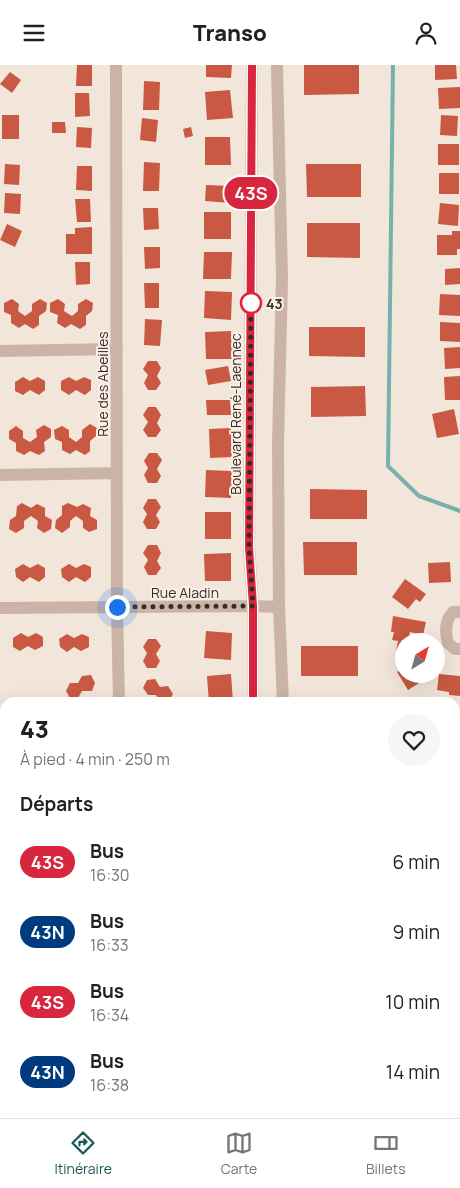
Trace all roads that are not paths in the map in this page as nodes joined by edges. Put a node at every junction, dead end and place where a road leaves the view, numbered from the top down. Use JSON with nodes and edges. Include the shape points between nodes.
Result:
{"nodes":[{"id":1,"x":116,"y":65,"type":"edge"},
{"id":2,"x":252,"y":65,"type":"edge"},
{"id":3,"x":277,"y":65,"type":"edge"},
{"id":4,"x":117,"y":349,"type":"junction"},
{"id":5,"x":0,"y":351,"type":"edge"},
{"id":6,"x":117,"y":473,"type":"junction"},
{"id":7,"x":0,"y":475,"type":"edge"},
{"id":8,"x":253,"y":606,"type":"junction"},
{"id":9,"x":117,"y":607,"type":"junction"},
{"id":10,"x":279,"y":607,"type":"junction"},
{"id":11,"x":0,"y":608,"type":"edge"},
{"id":12,"x":460,"y":612,"type":"edge"},
{"id":13,"x":460,"y":649,"type":"edge"},
{"id":14,"x":119,"y":697,"type":"edge"},
{"id":15,"x":253,"y":697,"type":"edge"},
{"id":16,"x":283,"y":697,"type":"edge"}],
"edges":[{"from":1,"to":4,"type":"street","name":"Rue des Abeilles"},
{"from":2,"to":8,"type":"street","name":"Boulevard René-Laennec","via":[[249,547]]},
{"from":3,"to":10,"type":"street","via":[[282,279],[278,442]]},
{"from":4,"to":5,"type":"street"},
{"from":4,"to":6,"type":"street","name":"Rue des Abeilles"},
{"from":6,"to":7,"type":"street"},
{"from":6,"to":9,"type":"street","name":"Rue des Abeilles"},
{"from":8,"to":9,"type":"street","name":"Rue Aladin"},
{"from":8,"to":10,"type":"street","name":"Rue Aladin"},
{"from":8,"to":15,"type":"street","name":"Boulevard René-Laennec"},
{"from":9,"to":11,"type":"street","name":"Rue Aladin"},
{"from":9,"to":14,"type":"street","name":"Rue des Abeilles"},
{"from":10,"to":16,"type":"street"},
{"from":12,"to":13,"type":"street","via":[[453,612],[448,617],[446,634],[448,643]]}]}
